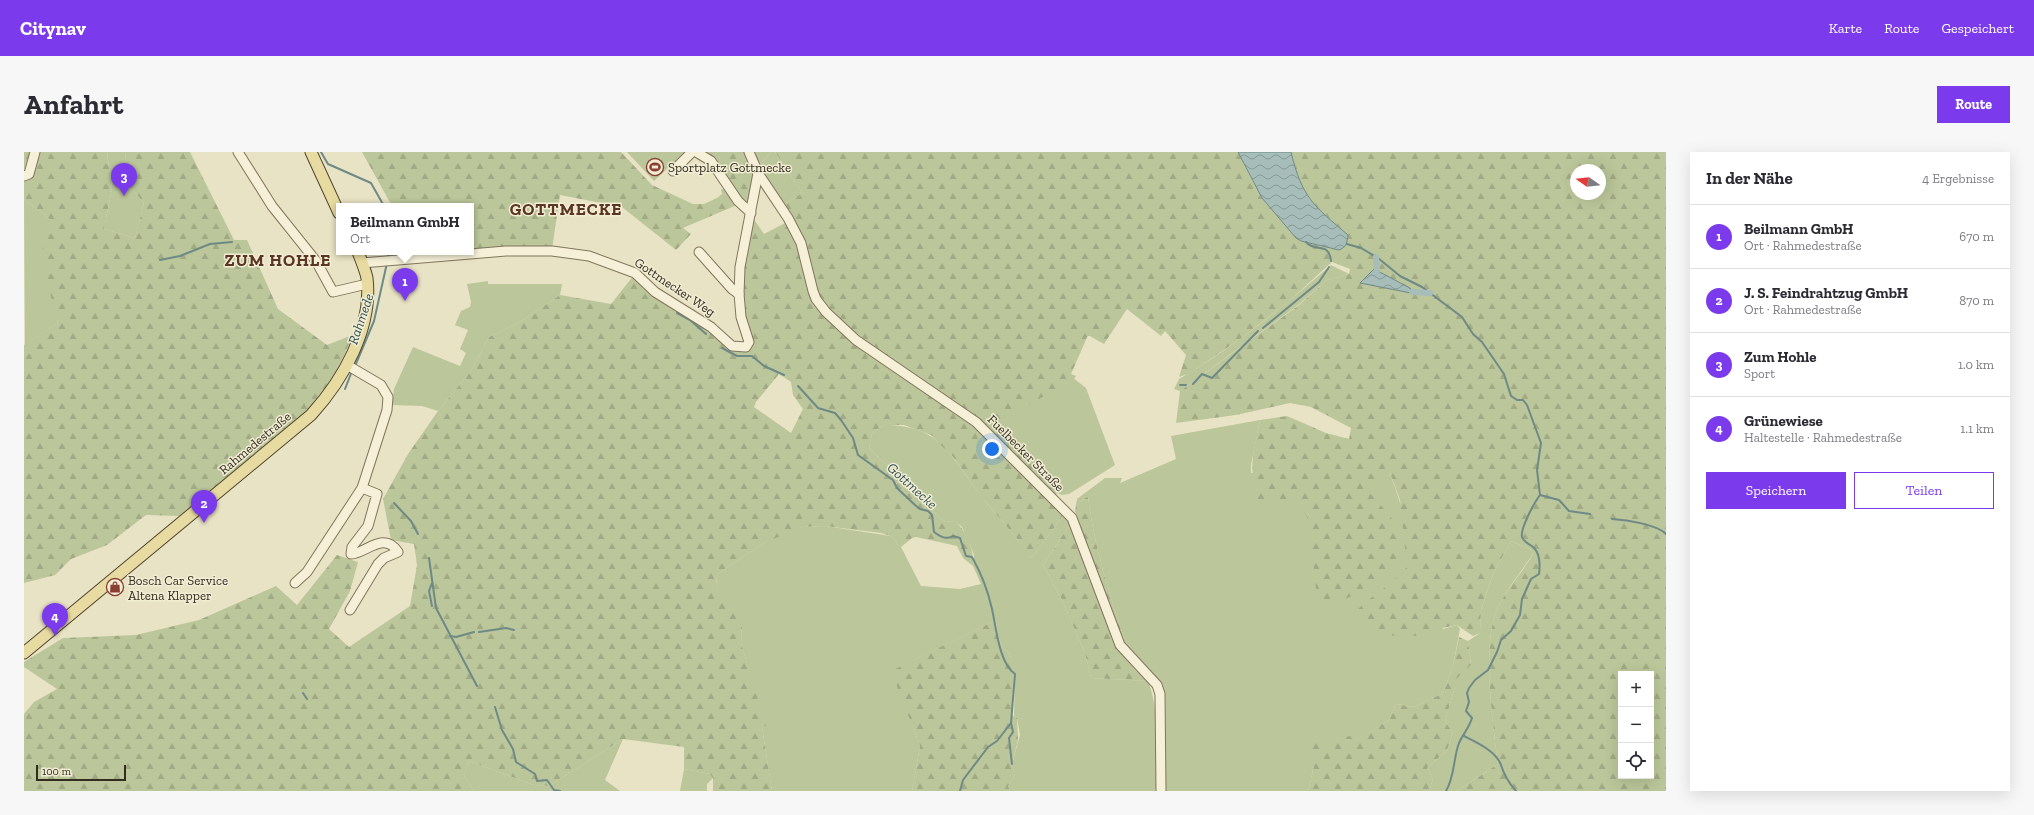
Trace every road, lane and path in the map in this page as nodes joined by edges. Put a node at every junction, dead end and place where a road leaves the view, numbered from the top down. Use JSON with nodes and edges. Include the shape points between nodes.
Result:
{"nodes":[{"id":1,"x":36,"y":152,"type":"edge"},
{"id":2,"x":238,"y":152,"type":"edge"},
{"id":3,"x":311,"y":152,"type":"edge"},
{"id":4,"x":692,"y":152,"type":"edge"},
{"id":5,"x":696,"y":152,"type":"edge"},
{"id":6,"x":749,"y":152,"type":"edge"},
{"id":7,"x":673,"y":171,"type":"dead end"},
{"id":8,"x":758,"y":173,"type":"junction"},
{"id":9,"x":24,"y":176,"type":"edge"},
{"id":10,"x":336,"y":206,"type":"edge"},
{"id":11,"x":751,"y":213,"type":"junction"},
{"id":12,"x":699,"y":252,"type":"dead end"},
{"id":13,"x":474,"y":254,"type":"edge"},
{"id":14,"x":359,"y":255,"type":"edge"},
{"id":15,"x":458,"y":255,"type":"edge"},
{"id":16,"x":362,"y":263,"type":"junction"},
{"id":17,"x":367,"y":284,"type":"junction"},
{"id":18,"x":739,"y":294,"type":"junction"},
{"id":19,"x":352,"y":369,"type":"junction"},
{"id":20,"x":362,"y":488,"type":"junction"},
{"id":21,"x":295,"y":583,"type":"dead end"},
{"id":22,"x":350,"y":610,"type":"dead end"},
{"id":23,"x":24,"y":653,"type":"edge"},
{"id":24,"x":1161,"y":791,"type":"edge"}],
"edges":[{"from":1,"to":9,"type":"street","via":[[29,174]]},
{"from":2,"to":17,"type":"street","via":[[272,206],[316,261],[333,292]]},
{"from":3,"to":10,"type":"main road"},
{"from":4,"to":7,"type":"street"},
{"from":5,"to":11,"type":"street","via":[[711,161],[738,201]]},
{"from":6,"to":8,"type":"street","name":"Fuelbecker Straße"},
{"from":8,"to":11,"type":"street","name":"Gottmecker Weg"},
{"from":8,"to":24,"type":"street","name":"Fuelbecker Straße","via":[[788,218],[801,243],[812,291],[826,312],[856,340],[976,422],[1072,518],[1120,645],[1157,686],[1160,694]]},
{"from":11,"to":18,"type":"street","name":"Gottmecker Weg","via":[[742,250]]},
{"from":12,"to":18,"type":"street"},
{"from":13,"to":18,"type":"street","name":"Gottmecker Weg","via":[[552,251],[589,256],[635,273],[655,292],[711,327],[732,346],[746,347],[748,342],[741,317]]},
{"from":14,"to":16,"type":"main road","name":"Rahmedestraße"},
{"from":15,"to":16,"type":"street","name":"Gottmecker Weg"},
{"from":16,"to":17,"type":"main road","name":"Rahmedestraße"},
{"from":17,"to":19,"type":"main road","name":"Rahmedestraße","via":[[367,304]]},
{"from":19,"to":20,"type":"street","via":[[381,385],[388,397],[382,428]]},
{"from":19,"to":23,"type":"main road","name":"Rahmedestraße","via":[[311,415]]},
{"from":20,"to":21,"type":"street","via":[[311,567]]},
{"from":20,"to":22,"type":"street","via":[[377,494],[368,526],[352,547],[351,554],[380,543],[388,544],[398,552],[384,558],[378,564]]}]}
